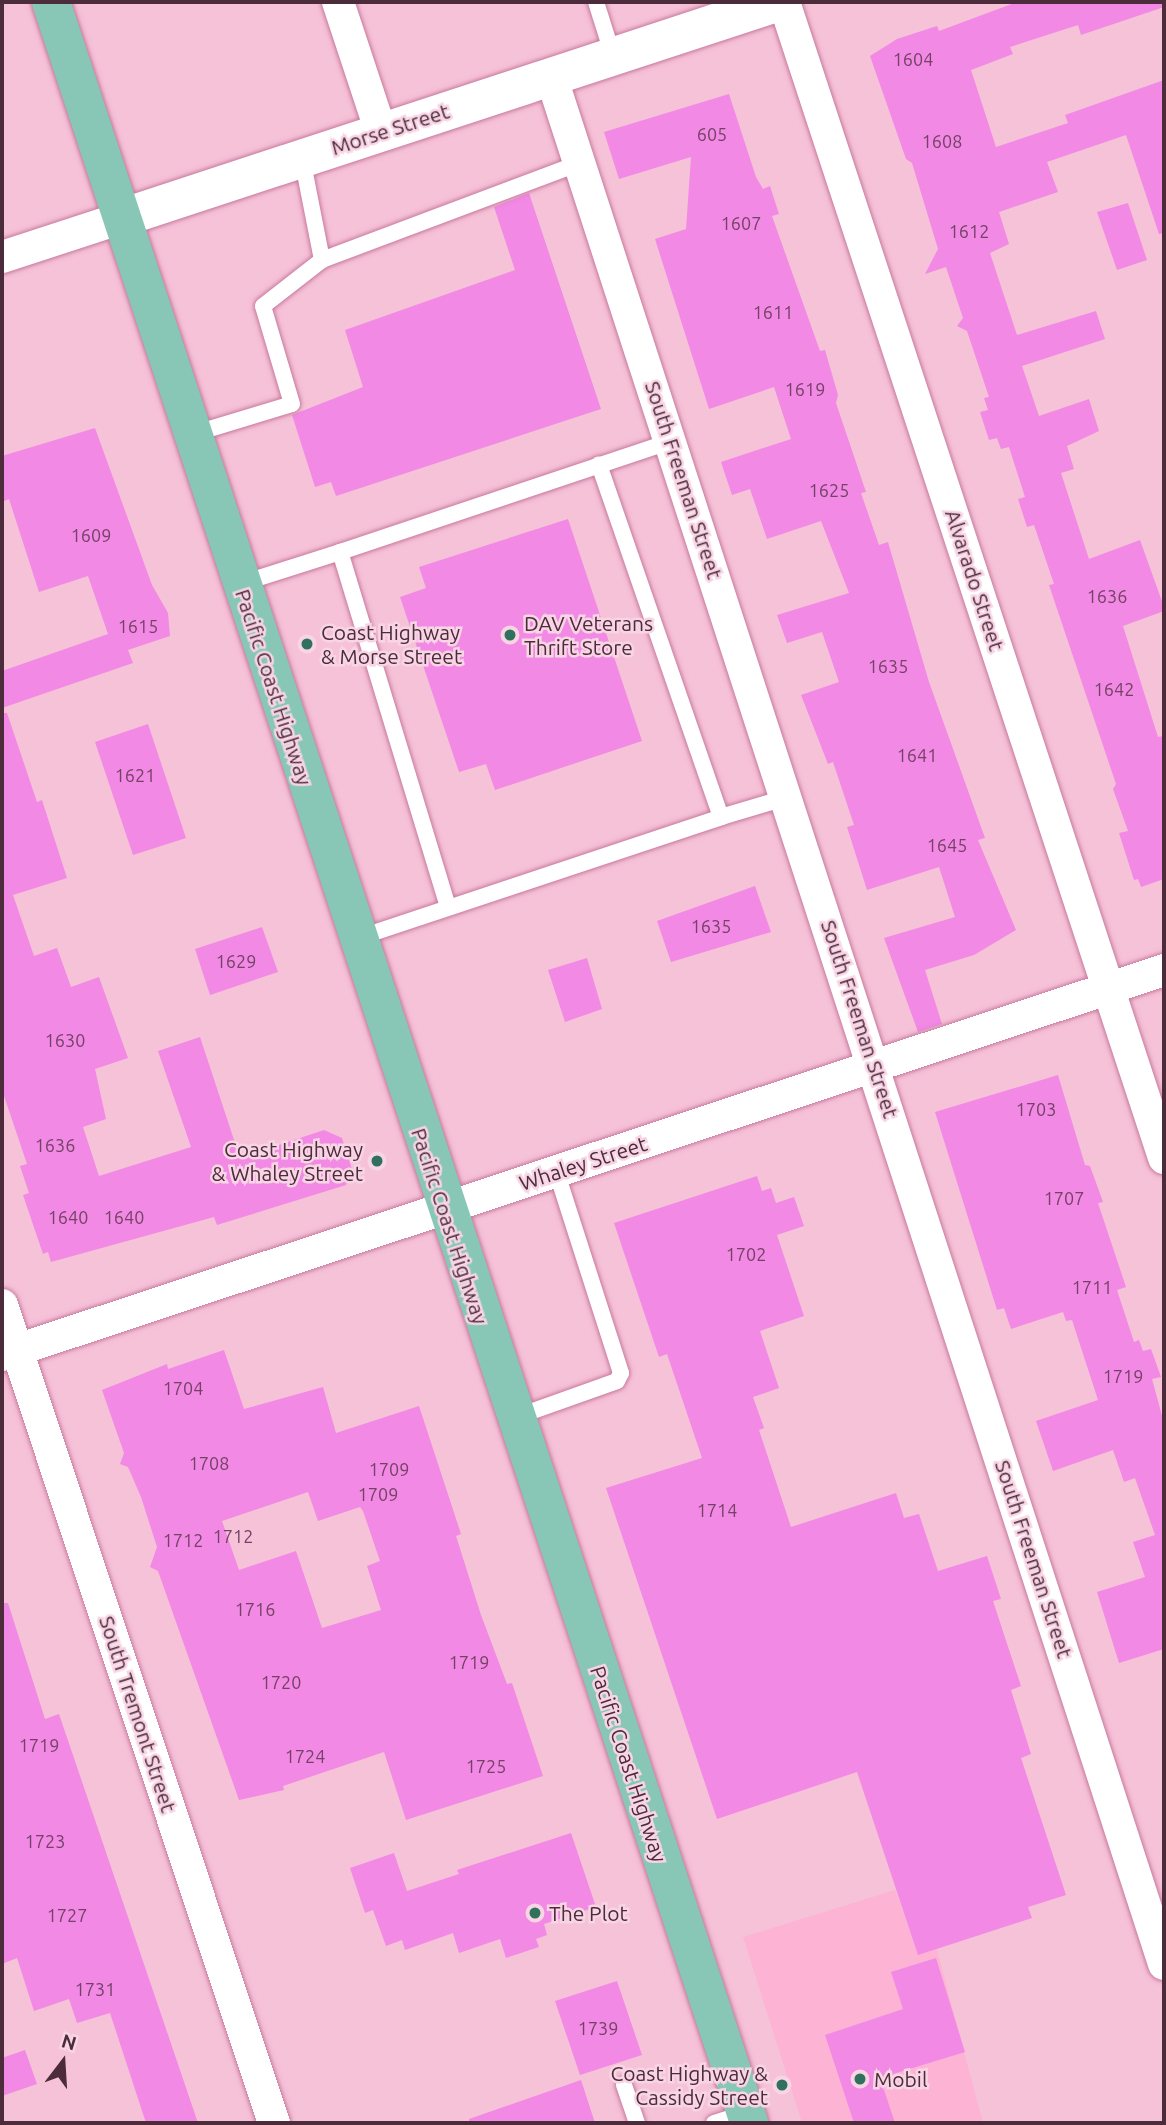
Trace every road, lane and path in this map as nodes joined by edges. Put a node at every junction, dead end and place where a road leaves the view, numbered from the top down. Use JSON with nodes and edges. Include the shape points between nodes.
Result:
{"nodes":[{"id":1,"x":51,"y":2,"type":"edge"},
{"id":2,"x":338,"y":2,"type":"edge"},
{"id":3,"x":596,"y":2,"type":"edge"},
{"id":4,"x":782,"y":2,"type":"edge"},
{"id":5,"x":613,"y":56,"type":"junction"},
{"id":6,"x":551,"y":76,"type":"junction"},
{"id":7,"x":381,"y":132,"type":"junction"},
{"id":8,"x":302,"y":158,"type":"junction"},
{"id":9,"x":580,"y":163,"type":"junction"},
{"id":10,"x":121,"y":218,"type":"junction"},
{"id":11,"x":2,"y":257,"type":"edge"},
{"id":12,"x":322,"y":260,"type":"junction"},
{"id":13,"x":192,"y":434,"type":"junction"},
{"id":14,"x":671,"y":440,"type":"junction"},
{"id":15,"x":599,"y":464,"type":"junction"},
{"id":16,"x":340,"y":552,"type":"junction"},
{"id":17,"x":240,"y":584,"type":"junction"},
{"id":18,"x":788,"y":797,"type":"junction"},
{"id":19,"x":721,"y":817,"type":"junction"},
{"id":20,"x":448,"y":907,"type":"junction"},
{"id":21,"x":356,"y":938,"type":"junction"},
{"id":22,"x":1164,"y":970,"type":"edge"},
{"id":23,"x":1109,"y":988,"type":"junction"},
{"id":24,"x":876,"y":1066,"type":"junction"},
{"id":25,"x":1164,"y":1158,"type":"edge"},
{"id":26,"x":556,"y":1171,"type":"junction"},
{"id":27,"x":444,"y":1209,"type":"junction"},
{"id":28,"x":2,"y":1305,"type":"edge"},
{"id":29,"x":9,"y":1353,"type":"edge"},
{"id":30,"x":514,"y":1418,"type":"junction"},
{"id":31,"x":1164,"y":1964,"type":"edge"},
{"id":32,"x":624,"y":2085,"type":"dead end"},
{"id":33,"x":736,"y":2120,"type":"edge"},
{"id":34,"x":274,"y":2123,"type":"edge"},
{"id":35,"x":637,"y":2123,"type":"edge"}],
"edges":[{"from":1,"to":10,"type":"main road"},
{"from":2,"to":7,"type":"street"},
{"from":3,"to":5,"type":"lane"},
{"from":4,"to":5,"type":"street","name":"Morse Street"},
{"from":4,"to":23,"type":"street","name":"Alvarado Street"},
{"from":5,"to":6,"type":"street","name":"Morse Street"},
{"from":6,"to":7,"type":"street","name":"Morse Street"},
{"from":6,"to":9,"type":"street","name":"South Freeman Street"},
{"from":7,"to":8,"type":"street","name":"Morse Street"},
{"from":8,"to":10,"type":"street","name":"Morse Street"},
{"from":8,"to":12,"type":"lane"},
{"from":9,"to":12,"type":"lane"},
{"from":9,"to":14,"type":"street","name":"South Freeman Street"},
{"from":10,"to":11,"type":"street","name":"Morse Street"},
{"from":10,"to":13,"type":"main road","name":"Pacific Coast Highway"},
{"from":12,"to":13,"type":"lane","via":[[263,306],[292,404]]},
{"from":13,"to":17,"type":"main road","name":"Pacific Coast Highway"},
{"from":14,"to":15,"type":"lane"},
{"from":14,"to":18,"type":"street","name":"South Freeman Street"},
{"from":15,"to":16,"type":"lane"},
{"from":15,"to":19,"type":"lane"},
{"from":16,"to":17,"type":"lane"},
{"from":16,"to":20,"type":"lane"},
{"from":17,"to":21,"type":"main road","name":"Pacific Coast Highway"},
{"from":18,"to":19,"type":"lane"},
{"from":18,"to":24,"type":"street","name":"South Freeman Street"},
{"from":19,"to":20,"type":"lane"},
{"from":20,"to":21,"type":"lane"},
{"from":21,"to":27,"type":"main road","name":"Pacific Coast Highway"},
{"from":22,"to":23,"type":"street","name":"Whaley Street"},
{"from":23,"to":24,"type":"street","name":"Whaley Street"},
{"from":23,"to":25,"type":"street","name":"Alvarado Street"},
{"from":24,"to":26,"type":"street","name":"Whaley Street"},
{"from":24,"to":31,"type":"street","name":"South Freeman Street"},
{"from":26,"to":27,"type":"street","name":"Whaley Street"},
{"from":26,"to":30,"type":"lane","via":[[621,1373],[617,1381]]},
{"from":27,"to":29,"type":"street","name":"Whaley Street"},
{"from":27,"to":30,"type":"main road","name":"Pacific Coast Highway"},
{"from":28,"to":29,"type":"street","name":"South Tremont Street"},
{"from":29,"to":34,"type":"street","name":"South Tremont Street"},
{"from":30,"to":33,"type":"main road","name":"Pacific Coast Highway"},
{"from":32,"to":35,"type":"lane"}]}
